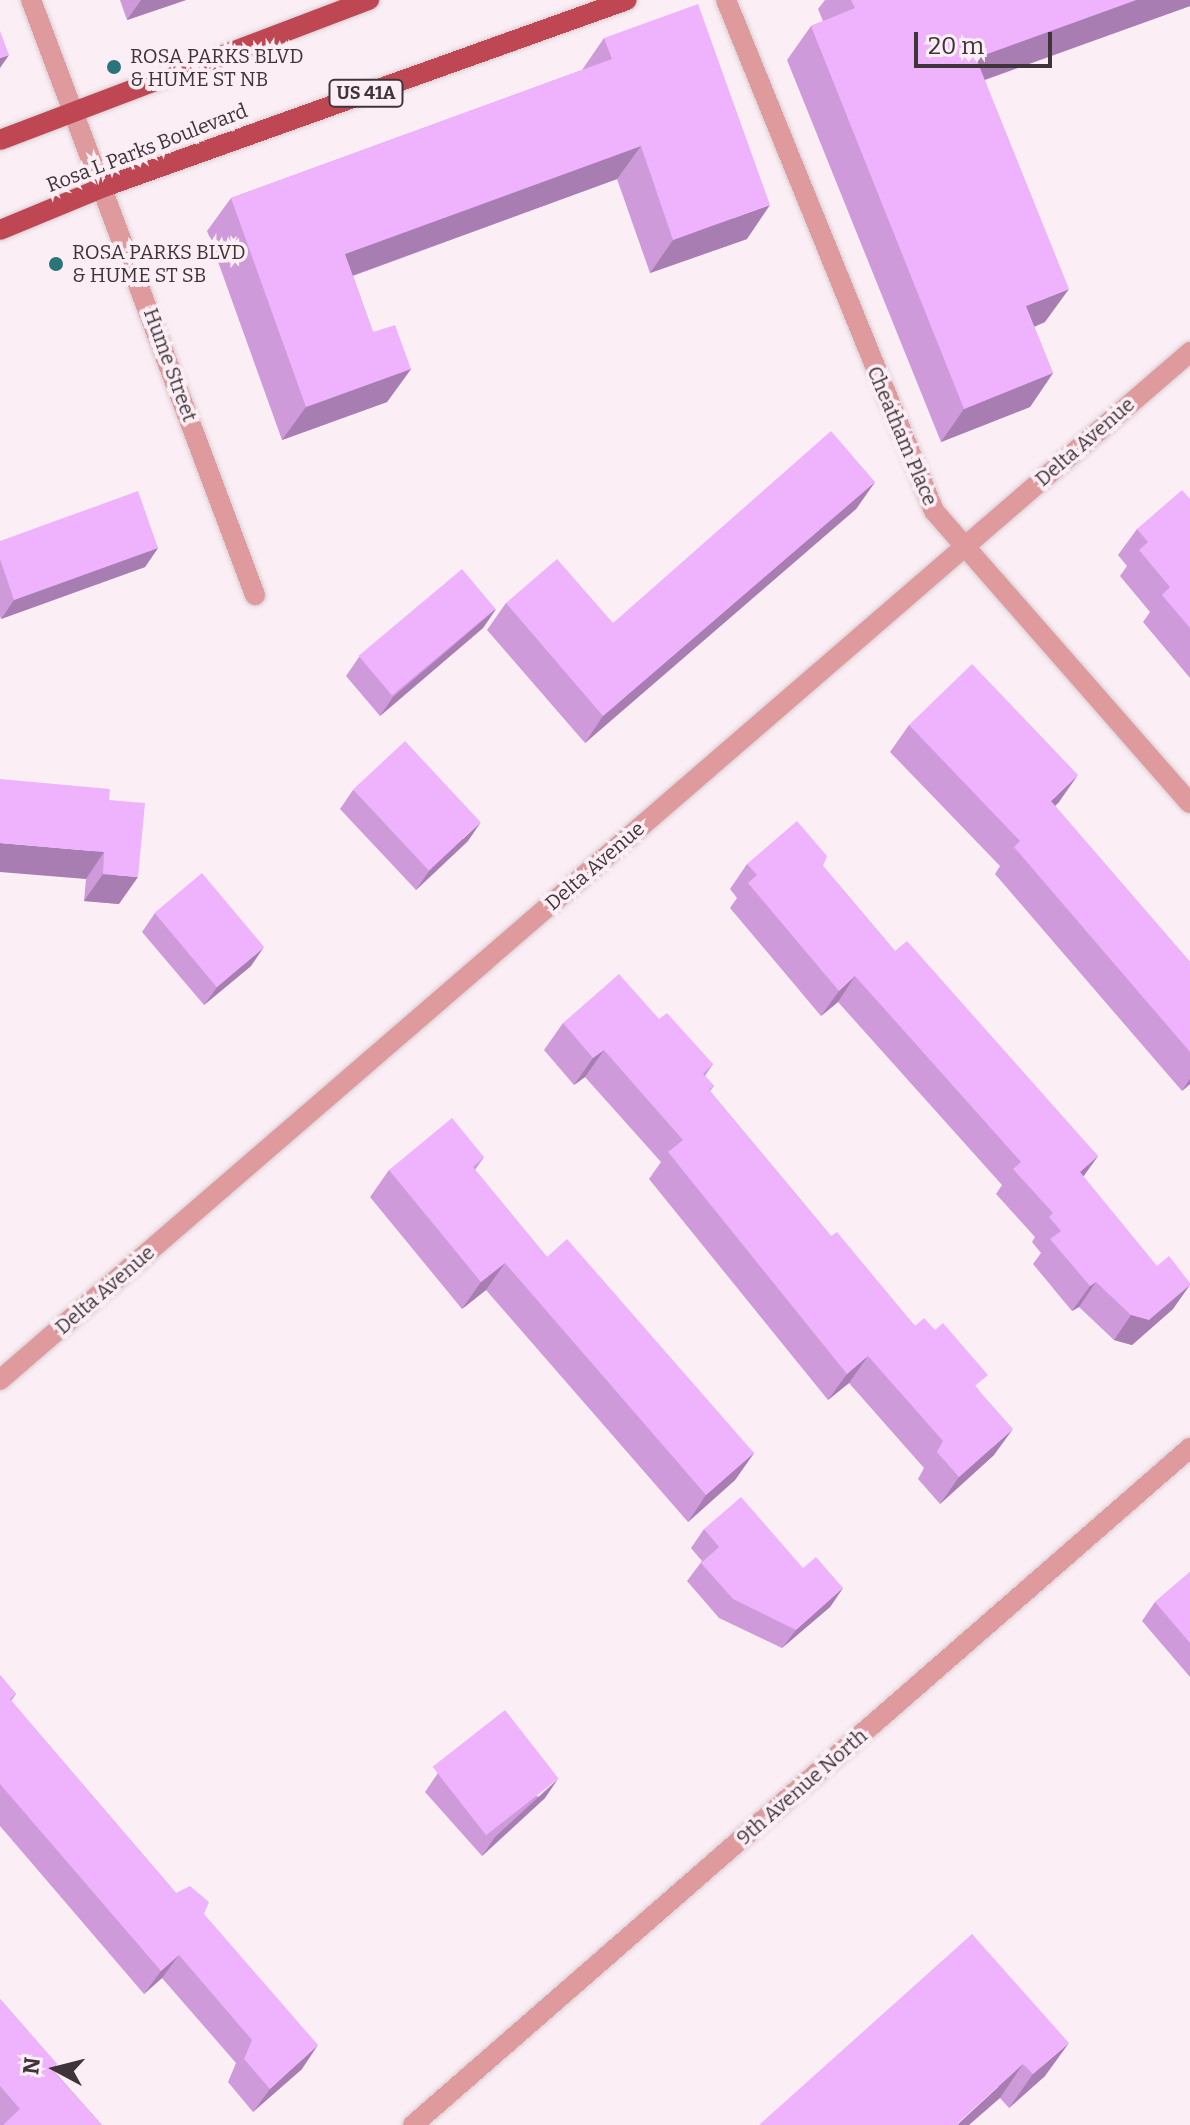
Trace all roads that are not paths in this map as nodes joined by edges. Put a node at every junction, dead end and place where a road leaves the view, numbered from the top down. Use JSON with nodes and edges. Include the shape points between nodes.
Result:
{"nodes":[{"id":1,"x":31,"y":0,"type":"edge"},
{"id":2,"x":369,"y":0,"type":"edge"},
{"id":3,"x":627,"y":0,"type":"edge"},
{"id":4,"x":726,"y":0,"type":"edge"},
{"id":5,"x":74,"y":111,"type":"junction"},
{"id":6,"x":0,"y":140,"type":"edge"},
{"id":7,"x":104,"y":187,"type":"junction"},
{"id":8,"x":0,"y":230,"type":"edge"},
{"id":9,"x":1190,"y":352,"type":"edge"},
{"id":10,"x":967,"y":544,"type":"junction"},
{"id":11,"x":255,"y":595,"type":"dead end"},
{"id":12,"x":1190,"y":803,"type":"edge"},
{"id":13,"x":0,"y":1380,"type":"edge"},
{"id":14,"x":1190,"y":1448,"type":"edge"},
{"id":15,"x":413,"y":2125,"type":"edge"}],
"edges":[{"from":1,"to":5,"type":"street","name":"Hume Street"},
{"from":2,"to":5,"type":"main road"},
{"from":3,"to":7,"type":"main road","name":"Rosa L Parks Boulevard","number":"US 41A"},
{"from":4,"to":10,"type":"street","name":"Cheatham Place","via":[[934,511]]},
{"from":5,"to":6,"type":"main road"},
{"from":5,"to":7,"type":"street","name":"Hume Street"},
{"from":7,"to":8,"type":"main road","name":"Rosa L Parks Boulevard","number":"US 41A"},
{"from":7,"to":11,"type":"street","name":"Hume Street"},
{"from":9,"to":10,"type":"street","name":"Delta Avenue"},
{"from":10,"to":12,"type":"street","name":"Cheatham Place"},
{"from":10,"to":13,"type":"street","name":"Delta Avenue"},
{"from":14,"to":15,"type":"street","name":"9th Avenue North"}]}
